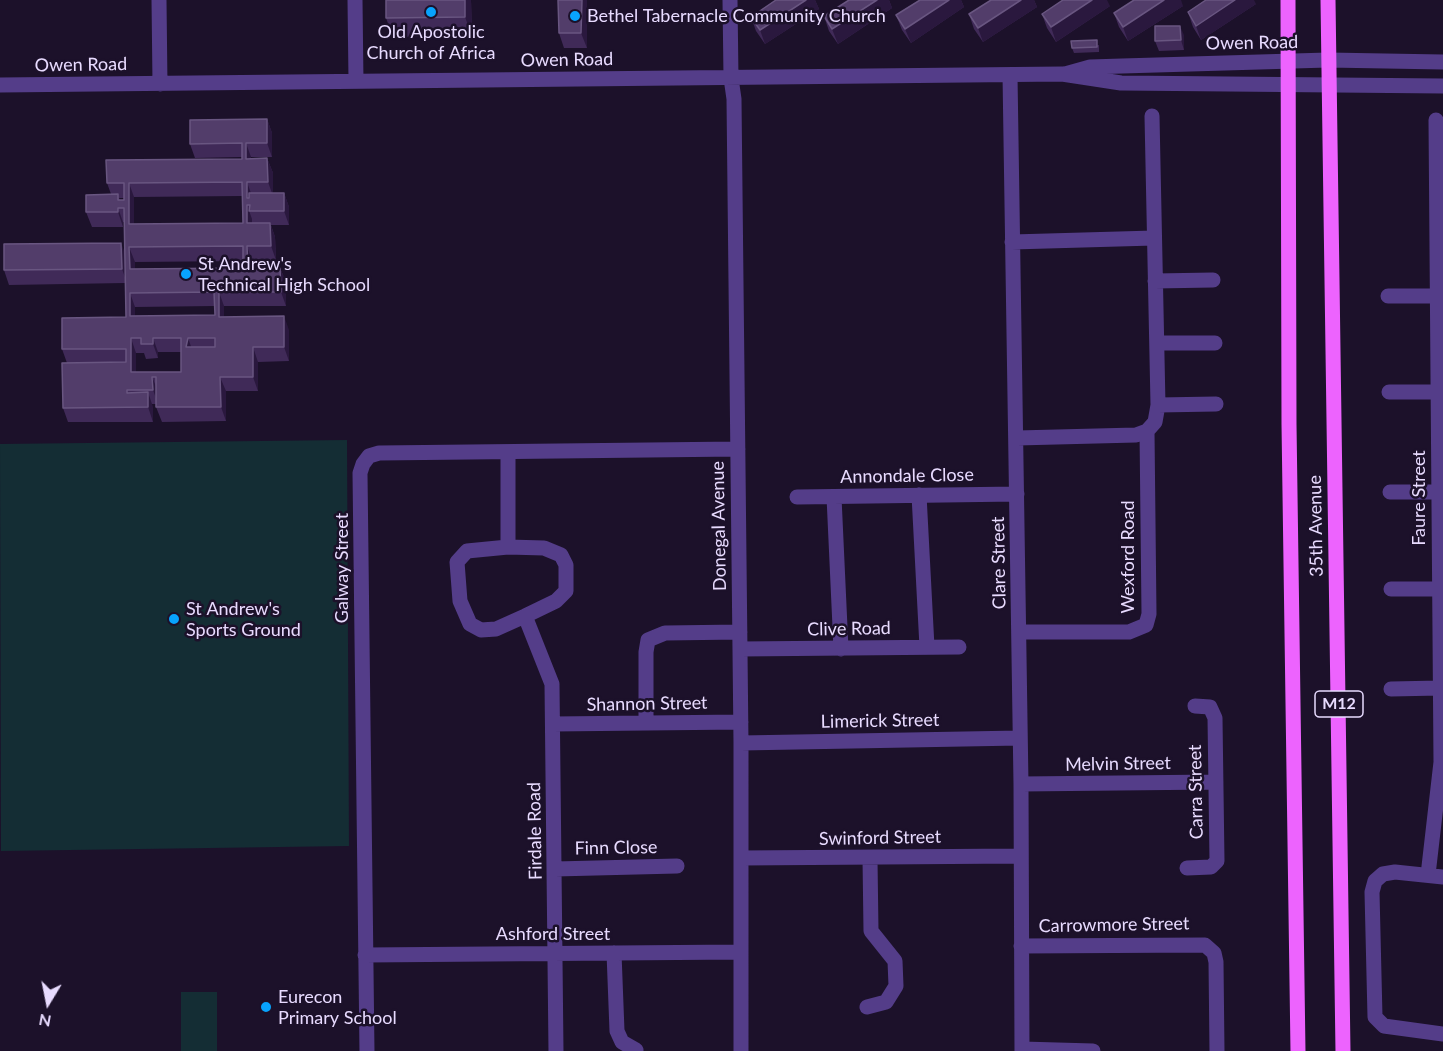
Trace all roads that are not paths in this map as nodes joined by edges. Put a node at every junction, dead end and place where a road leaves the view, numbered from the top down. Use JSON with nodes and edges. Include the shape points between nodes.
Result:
{"nodes":[{"id":1,"x":159,"y":0,"type":"edge"},
{"id":2,"x":355,"y":0,"type":"edge"},
{"id":3,"x":730,"y":0,"type":"edge"},
{"id":4,"x":1288,"y":0,"type":"edge"},
{"id":5,"x":1328,"y":0,"type":"edge"},
{"id":6,"x":1328,"y":60,"type":"junction"},
{"id":7,"x":1288,"y":61,"type":"junction"},
{"id":8,"x":1443,"y":62,"type":"edge"},
{"id":9,"x":1062,"y":74,"type":"junction"},
{"id":10,"x":1010,"y":75,"type":"junction"},
{"id":11,"x":731,"y":78,"type":"junction"},
{"id":12,"x":356,"y":81,"type":"junction"},
{"id":13,"x":160,"y":84,"type":"junction"},
{"id":14,"x":1288,"y":84,"type":"junction"},
{"id":15,"x":1328,"y":84,"type":"junction"},
{"id":16,"x":0,"y":85,"type":"edge"},
{"id":17,"x":1443,"y":86,"type":"edge"},
{"id":18,"x":1152,"y":116,"type":"dead end"},
{"id":19,"x":1436,"y":120,"type":"dead end"},
{"id":20,"x":1154,"y":238,"type":"junction"},
{"id":21,"x":1012,"y":242,"type":"junction"},
{"id":22,"x":1213,"y":280,"type":"dead end"},
{"id":23,"x":1155,"y":281,"type":"junction"},
{"id":24,"x":1388,"y":296,"type":"dead end"},
{"id":25,"x":1437,"y":296,"type":"junction"},
{"id":26,"x":1157,"y":343,"type":"junction"},
{"id":27,"x":1215,"y":343,"type":"dead end"},
{"id":28,"x":1389,"y":392,"type":"dead end"},
{"id":29,"x":1438,"y":392,"type":"junction"},
{"id":30,"x":1216,"y":404,"type":"dead end"},
{"id":31,"x":1158,"y":405,"type":"junction"},
{"id":32,"x":1147,"y":431,"type":"junction"},
{"id":33,"x":1017,"y":438,"type":"junction"},
{"id":34,"x":1441,"y":442,"type":"edge"},
{"id":35,"x":738,"y":449,"type":"junction"},
{"id":36,"x":508,"y":453,"type":"junction"},
{"id":37,"x":1390,"y":492,"type":"dead end"},
{"id":38,"x":1439,"y":492,"type":"junction"},
{"id":39,"x":1017,"y":494,"type":"junction"},
{"id":40,"x":919,"y":495,"type":"junction"},
{"id":41,"x":797,"y":497,"type":"dead end"},
{"id":42,"x":834,"y":497,"type":"junction"},
{"id":43,"x":508,"y":547,"type":"junction"},
{"id":44,"x":1391,"y":589,"type":"dead end"},
{"id":45,"x":1440,"y":589,"type":"junction"},
{"id":46,"x":525,"y":616,"type":"junction"},
{"id":47,"x":740,"y":632,"type":"junction"},
{"id":48,"x":1019,"y":632,"type":"junction"},
{"id":49,"x":1441,"y":642,"type":"edge"},
{"id":50,"x":927,"y":647,"type":"junction"},
{"id":51,"x":959,"y":647,"type":"dead end"},
{"id":52,"x":740,"y":649,"type":"junction"},
{"id":53,"x":841,"y":649,"type":"junction"},
{"id":54,"x":1440,"y":688,"type":"junction"},
{"id":55,"x":1391,"y":689,"type":"dead end"},
{"id":56,"x":1195,"y":706,"type":"dead end"},
{"id":57,"x":741,"y":722,"type":"junction"},
{"id":58,"x":646,"y":723,"type":"junction"},
{"id":59,"x":553,"y":724,"type":"junction"},
{"id":60,"x":1020,"y":738,"type":"junction"},
{"id":61,"x":741,"y":743,"type":"junction"},
{"id":62,"x":1442,"y":744,"type":"edge"},
{"id":63,"x":1216,"y":782,"type":"junction"},
{"id":64,"x":1021,"y":784,"type":"junction"},
{"id":65,"x":1020,"y":856,"type":"junction"},
{"id":66,"x":741,"y":858,"type":"junction"},
{"id":67,"x":870,"y":859,"type":"junction"},
{"id":68,"x":677,"y":866,"type":"dead end"},
{"id":69,"x":1187,"y":868,"type":"dead end"},
{"id":70,"x":555,"y":869,"type":"junction"},
{"id":71,"x":1435,"y":876,"type":"edge"},
{"id":72,"x":1021,"y":946,"type":"junction"},
{"id":73,"x":556,"y":952,"type":"junction"},
{"id":74,"x":740,"y":952,"type":"junction"},
{"id":75,"x":614,"y":953,"type":"junction"},
{"id":76,"x":365,"y":956,"type":"junction"},
{"id":77,"x":867,"y":1007,"type":"dead end"},
{"id":78,"x":1443,"y":1034,"type":"edge"},
{"id":79,"x":636,"y":1050,"type":"edge"},
{"id":80,"x":1022,"y":1050,"type":"edge"},
{"id":81,"x":367,"y":1051,"type":"edge"},
{"id":82,"x":556,"y":1051,"type":"edge"},
{"id":83,"x":741,"y":1051,"type":"edge"},
{"id":84,"x":1093,"y":1051,"type":"edge"},
{"id":85,"x":1217,"y":1051,"type":"edge"},
{"id":86,"x":1298,"y":1051,"type":"edge"},
{"id":87,"x":1343,"y":1051,"type":"edge"}],
"edges":[{"from":1,"to":13,"type":"street"},
{"from":2,"to":12,"type":"street"},
{"from":3,"to":11,"type":"street","name":"Donegal Avenue"},
{"from":4,"to":7,"type":"main road","name":"35th Avenue","number":"M12"},
{"from":5,"to":6,"type":"main road","name":"35th Avenue","number":"M12"},
{"from":6,"to":7,"type":"street","name":"Owen Road"},
{"from":6,"to":8,"type":"street","name":"Owen Road"},
{"from":6,"to":15,"type":"main road","name":"35th Avenue","number":"M12"},
{"from":7,"to":9,"type":"street","name":"Owen Road","via":[[1089,67]]},
{"from":7,"to":14,"type":"main road","name":"35th Avenue","number":"M12"},
{"from":9,"to":10,"type":"street","name":"Owen Road"},
{"from":9,"to":14,"type":"street","name":"Owen Road","via":[[1121,82]]},
{"from":10,"to":11,"type":"street","name":"Owen Road"},
{"from":10,"to":21,"type":"street","name":"Clare Street"},
{"from":11,"to":12,"type":"street","name":"Owen Road"},
{"from":11,"to":35,"type":"street","name":"Donegal Avenue"},
{"from":12,"to":13,"type":"street","name":"Owen Road"},
{"from":13,"to":16,"type":"street","name":"Owen Road"},
{"from":14,"to":15,"type":"street","name":"Owen Road"},
{"from":14,"to":86,"type":"main road","name":"35th Avenue","number":"M12"},
{"from":15,"to":17,"type":"street","name":"Owen Road"},
{"from":15,"to":87,"type":"main road","name":"35th Avenue","number":"M12"},
{"from":18,"to":20,"type":"street"},
{"from":19,"to":25,"type":"street","name":"Faure Street"},
{"from":20,"to":21,"type":"street"},
{"from":20,"to":23,"type":"street"},
{"from":21,"to":33,"type":"street","name":"Clare Street"},
{"from":22,"to":23,"type":"street"},
{"from":23,"to":26,"type":"street"},
{"from":24,"to":25,"type":"street"},
{"from":25,"to":29,"type":"street","name":"Faure Street"},
{"from":26,"to":27,"type":"street"},
{"from":26,"to":31,"type":"street"},
{"from":28,"to":29,"type":"street"},
{"from":29,"to":34,"type":"street","name":"Faure Street"},
{"from":30,"to":31,"type":"street"},
{"from":31,"to":32,"type":"street","via":[[1155,422]]},
{"from":32,"to":33,"type":"street","via":[[1136,435]]},
{"from":32,"to":48,"type":"street","name":"Wexford Road","via":[[1146,625],[1129,632]]},
{"from":33,"to":39,"type":"street","name":"Clare Street"},
{"from":34,"to":38,"type":"street","name":"Faure Street"},
{"from":35,"to":36,"type":"street","name":"Galway Street"},
{"from":35,"to":47,"type":"street","name":"Donegal Avenue"},
{"from":36,"to":43,"type":"street"},
{"from":36,"to":76,"type":"street","name":"Galway Street","via":[[379,453],[369,456],[361,468]]},
{"from":37,"to":38,"type":"street"},
{"from":38,"to":45,"type":"street","name":"Faure Street"},
{"from":39,"to":40,"type":"street","name":"Annondale Close"},
{"from":39,"to":48,"type":"street","name":"Clare Street"},
{"from":40,"to":42,"type":"street","name":"Annondale Close"},
{"from":40,"to":50,"type":"street"},
{"from":41,"to":42,"type":"street","name":"Annondale Close"},
{"from":42,"to":53,"type":"street"},
{"from":43,"to":46,"type":"street","via":[[553,550],[565,560],[568,586],[564,595]]},
{"from":43,"to":46,"type":"street","via":[[474,549],[459,557],[458,596],[470,624],[481,630],[496,629]]},
{"from":44,"to":45,"type":"street"},
{"from":45,"to":49,"type":"street","name":"Faure Street"},
{"from":46,"to":59,"type":"street","name":"Firdale Road","via":[[550,677]]},
{"from":47,"to":52,"type":"street","name":"Donegal Avenue"},
{"from":47,"to":58,"type":"street","via":[[665,633],[648,640]]},
{"from":48,"to":60,"type":"street","name":"Clare Street"},
{"from":49,"to":54,"type":"street","name":"Faure Street"},
{"from":50,"to":51,"type":"street","name":"Clive Road"},
{"from":50,"to":53,"type":"street","name":"Clive Road"},
{"from":52,"to":53,"type":"street","name":"Clive Road"},
{"from":52,"to":57,"type":"street","name":"Donegal Avenue"},
{"from":54,"to":55,"type":"street"},
{"from":54,"to":62,"type":"street","name":"Faure Street"},
{"from":56,"to":63,"type":"street","name":"Carra Street","via":[[1207,706],[1213,712]]},
{"from":57,"to":58,"type":"street","name":"Shannon Street"},
{"from":57,"to":61,"type":"street","name":"Donegal Avenue"},
{"from":58,"to":59,"type":"street","name":"Shannon Street"},
{"from":59,"to":70,"type":"street","name":"Firdale Road"},
{"from":60,"to":61,"type":"street","name":"Limerick Street"},
{"from":60,"to":64,"type":"street","name":"Clare Street"},
{"from":61,"to":66,"type":"street","name":"Donegal Avenue"},
{"from":62,"to":71,"type":"street","name":"Faure Street"},
{"from":63,"to":64,"type":"street","name":"Melvin Street"},
{"from":63,"to":69,"type":"street","name":"Carra Street","via":[[1217,861],[1211,867]]},
{"from":64,"to":65,"type":"street","name":"Clare Street"},
{"from":65,"to":67,"type":"street","name":"Swinford Street"},
{"from":65,"to":72,"type":"street","name":"Clare Street"},
{"from":66,"to":67,"type":"street","name":"Swinford Street"},
{"from":66,"to":74,"type":"street","name":"Donegal Avenue"},
{"from":67,"to":77,"type":"street","via":[[872,931],[895,961],[896,986],[886,1002]]},
{"from":68,"to":70,"type":"street","name":"Finn Close"},
{"from":70,"to":73,"type":"street","name":"Firdale Road"},
{"from":71,"to":78,"type":"street","via":[[1395,872],[1378,877],[1372,892],[1373,1011],[1384,1026]]},
{"from":72,"to":80,"type":"street","name":"Clare Street"},
{"from":72,"to":85,"type":"street","name":"Carrowmore Street","via":[[1205,945],[1214,953],[1216,962]]},
{"from":73,"to":75,"type":"street","name":"Ashford Street"},
{"from":73,"to":76,"type":"street","name":"Ashford Street"},
{"from":73,"to":82,"type":"street","name":"Firdale Road"},
{"from":74,"to":75,"type":"street","name":"Ashford Street"},
{"from":74,"to":83,"type":"street","name":"Donegal Avenue"},
{"from":75,"to":79,"type":"street","via":[[617,1030],[622,1042]]},
{"from":76,"to":81,"type":"street","name":"Galway Street"},
{"from":80,"to":84,"type":"street"}]}
